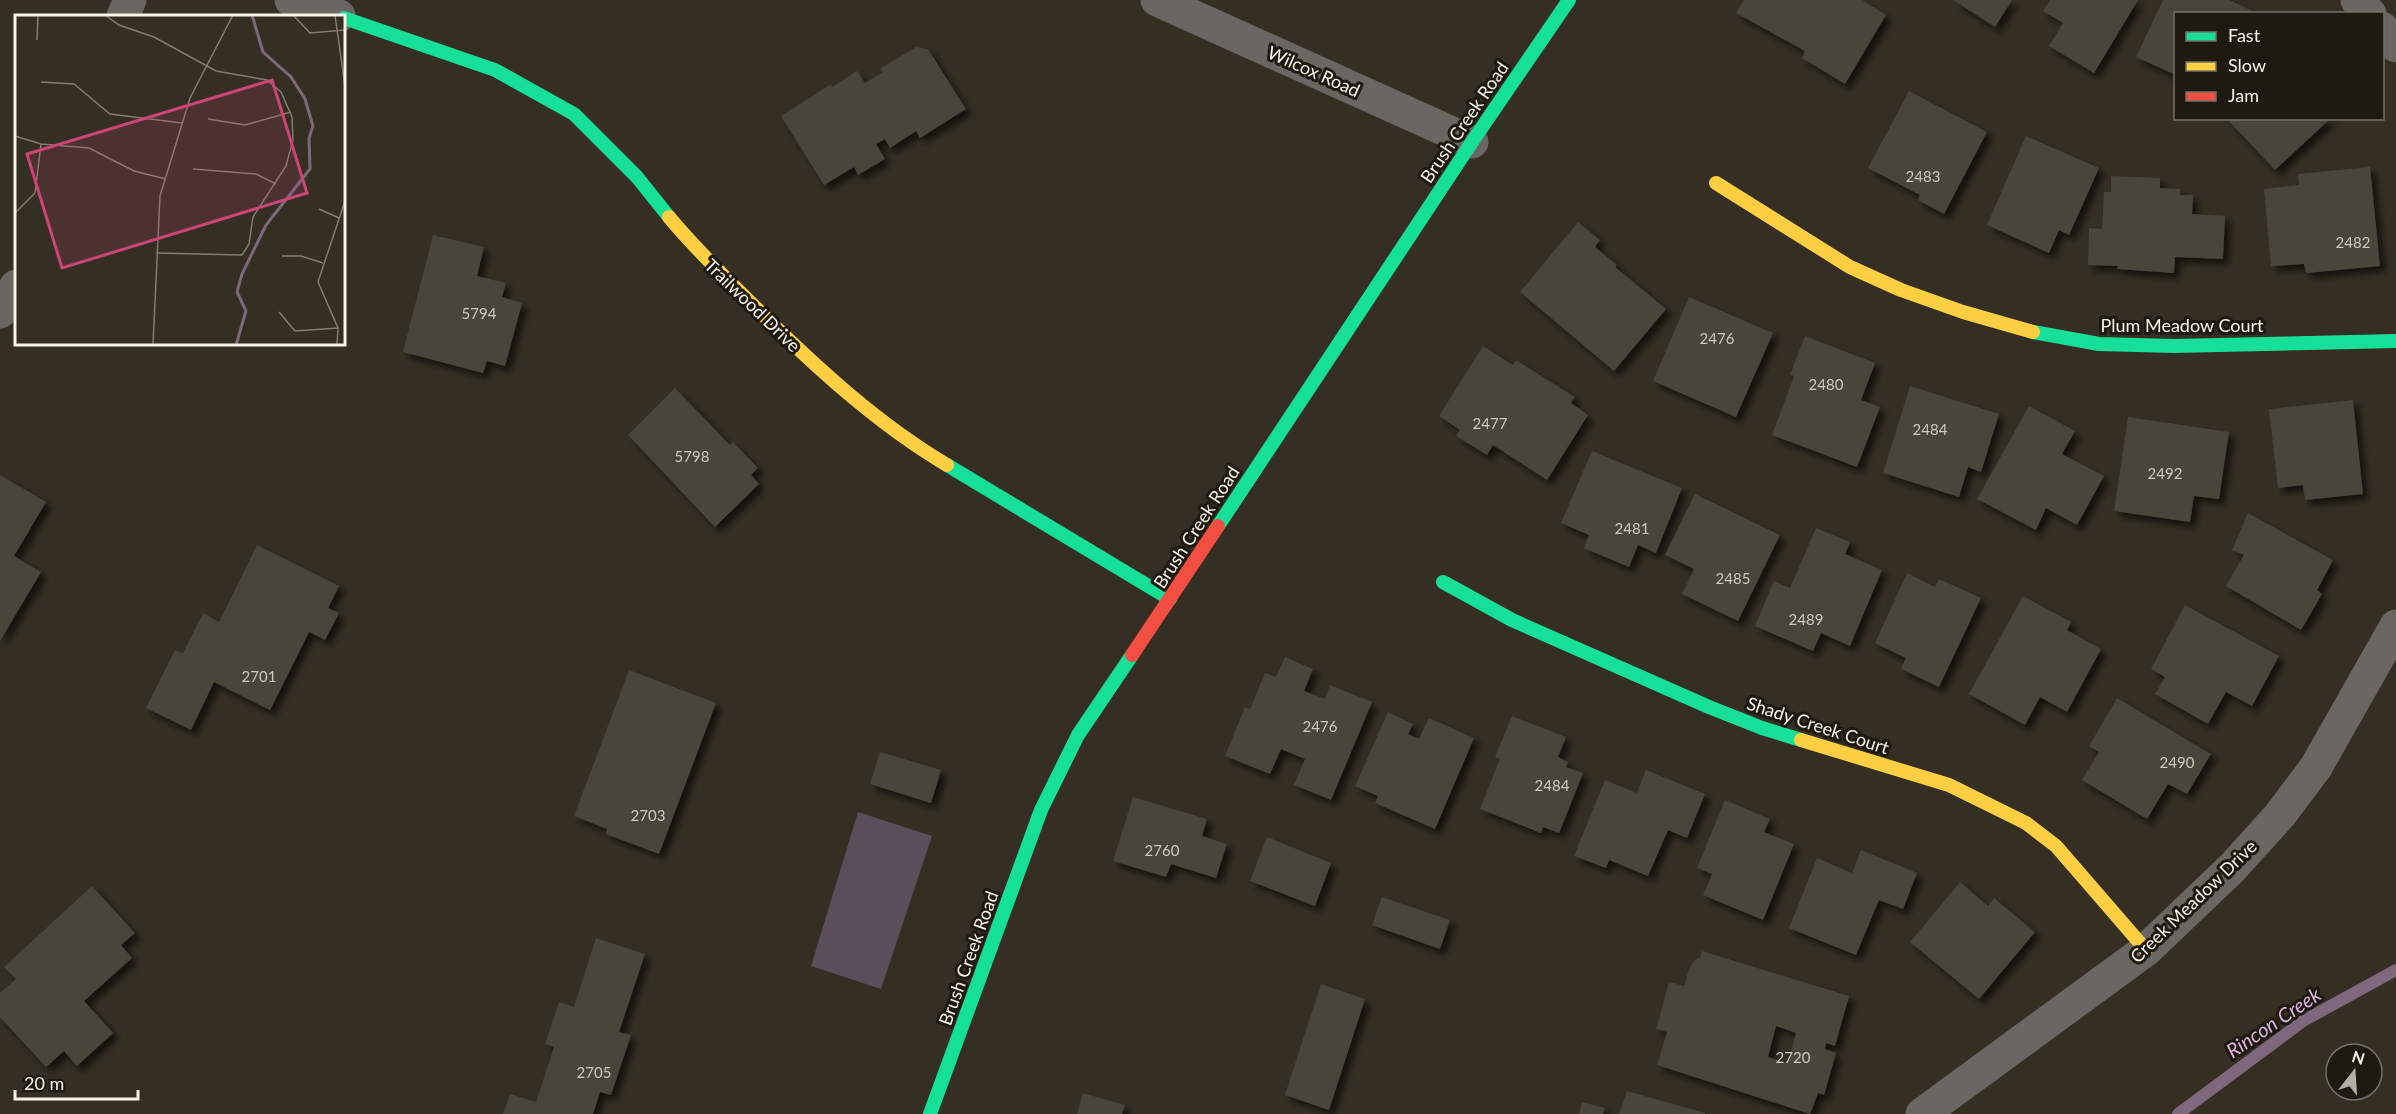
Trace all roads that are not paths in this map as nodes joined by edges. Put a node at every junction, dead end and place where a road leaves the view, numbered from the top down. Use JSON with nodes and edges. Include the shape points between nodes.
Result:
{"nodes":[{"id":1,"x":130,"y":0,"type":"edge"},
{"id":2,"x":291,"y":0,"type":"edge"},
{"id":3,"x":1157,"y":0,"type":"edge"},
{"id":4,"x":1569,"y":0,"type":"edge"},
{"id":5,"x":2357,"y":0,"type":"edge"},
{"id":6,"x":2368,"y":12,"type":"edge"},
{"id":7,"x":123,"y":15,"type":"edge"},
{"id":8,"x":336,"y":15,"type":"edge"},
{"id":9,"x":345,"y":18,"type":"edge"},
{"id":10,"x":2384,"y":31,"type":"edge"},
{"id":11,"x":2396,"y":46,"type":"edge"},
{"id":12,"x":1472,"y":142,"type":"junction"},
{"id":13,"x":1716,"y":183,"type":"dead end"},
{"id":14,"x":15,"y":288,"type":"edge"},
{"id":15,"x":0,"y":312,"type":"edge"},
{"id":16,"x":2396,"y":341,"type":"edge"},
{"id":17,"x":1443,"y":582,"type":"dead end"},
{"id":18,"x":1170,"y":599,"type":"junction"},
{"id":19,"x":2396,"y":626,"type":"edge"},
{"id":20,"x":2146,"y":950,"type":"junction"},
{"id":21,"x":930,"y":1114,"type":"edge"},
{"id":22,"x":1922,"y":1114,"type":"edge"}],
"edges":[{"from":1,"to":7,"type":"street"},
{"from":2,"to":8,"type":"street"},
{"from":3,"to":12,"type":"street","name":"Wilcox Road"},
{"from":4,"to":12,"type":"street","name":"Brush Creek Road"},
{"from":5,"to":6,"type":"street"},
{"from":9,"to":18,"type":"street","name":"Trailwood Drive","via":[[495,70],[574,114],[637,177],[693,246],[808,359],[908,442]]},
{"from":10,"to":11,"type":"street"},
{"from":12,"to":18,"type":"street","name":"Brush Creek Road"},
{"from":13,"to":16,"type":"street","name":"Plum Meadow Court","via":[[1861,272],[1963,312],[2029,331],[2099,344]]},
{"from":14,"to":15,"type":"street"},
{"from":17,"to":20,"type":"street","name":"Shady Creek Court","via":[[1531,630],[1709,707],[1772,731],[1949,786],[1990,804],[2056,846]]},
{"from":18,"to":21,"type":"street","name":"Brush Creek Road","via":[[1060,768],[1041,810]]},
{"from":19,"to":20,"type":"street","name":"Creek Meadow Drive","via":[[2316,767],[2280,815],[2232,868]]},
{"from":20,"to":22,"type":"street","name":"Creek Meadow Drive"}]}
